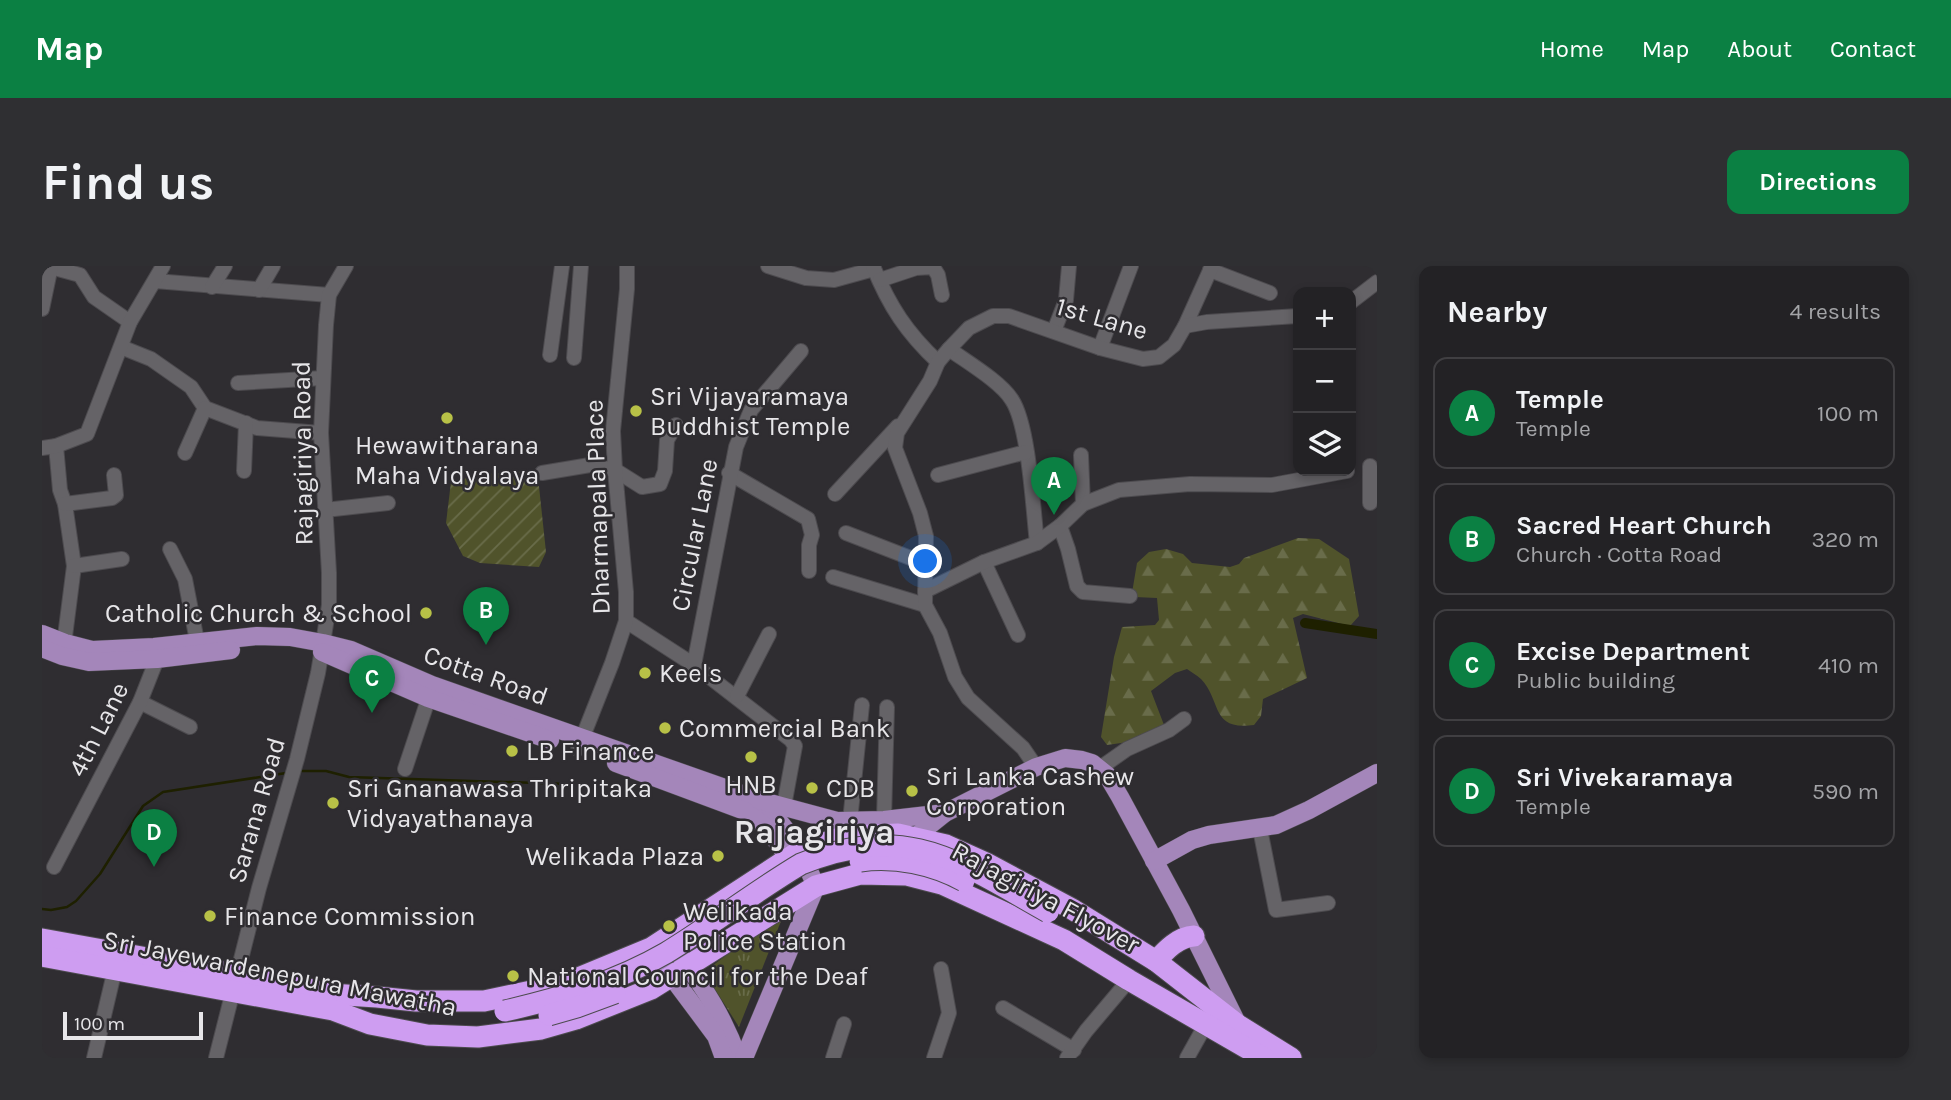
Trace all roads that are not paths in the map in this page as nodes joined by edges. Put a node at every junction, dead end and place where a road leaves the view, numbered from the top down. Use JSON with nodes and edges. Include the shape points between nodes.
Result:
{"nodes":[{"id":1,"x":49,"y":266,"type":"edge"},
{"id":2,"x":163,"y":266,"type":"edge"},
{"id":3,"x":225,"y":266,"type":"edge"},
{"id":4,"x":273,"y":266,"type":"edge"},
{"id":5,"x":346,"y":266,"type":"edge"},
{"id":6,"x":562,"y":266,"type":"edge"},
{"id":7,"x":581,"y":266,"type":"edge"},
{"id":8,"x":627,"y":266,"type":"edge"},
{"id":9,"x":768,"y":266,"type":"edge"},
{"id":10,"x":1069,"y":266,"type":"edge"},
{"id":11,"x":1131,"y":266,"type":"edge"},
{"id":12,"x":1211,"y":268,"type":"edge"},
{"id":13,"x":83,"y":270,"type":"edge"},
{"id":14,"x":876,"y":272,"type":"edge"},
{"id":15,"x":155,"y":281,"type":"junction"},
{"id":16,"x":1377,"y":282,"type":"edge"},
{"id":17,"x":212,"y":287,"type":"junction"},
{"id":18,"x":259,"y":290,"type":"junction"},
{"id":19,"x":1270,"y":293,"type":"dead end"},
{"id":20,"x":329,"y":295,"type":"junction"},
{"id":21,"x":942,"y":295,"type":"dead end"},
{"id":22,"x":1356,"y":298,"type":"edge"},
{"id":23,"x":42,"y":309,"type":"edge"},
{"id":24,"x":1293,"y":316,"type":"edge"},
{"id":25,"x":131,"y":322,"type":"junction"},
{"id":26,"x":1185,"y":326,"type":"junction"},
{"id":27,"x":1054,"y":331,"type":"junction"},
{"id":28,"x":121,"y":347,"type":"junction"},
{"id":29,"x":1100,"y":348,"type":"junction"},
{"id":30,"x":949,"y":349,"type":"junction"},
{"id":31,"x":801,"y":351,"type":"dead end"},
{"id":32,"x":550,"y":355,"type":"dead end"},
{"id":33,"x":575,"y":358,"type":"dead end"},
{"id":34,"x":938,"y":362,"type":"junction"},
{"id":35,"x":323,"y":378,"type":"junction"},
{"id":36,"x":238,"y":383,"type":"dead end"},
{"id":37,"x":205,"y":408,"type":"junction"},
{"id":38,"x":907,"y":415,"type":"junction"},
{"id":39,"x":246,"y":423,"type":"junction"},
{"id":40,"x":676,"y":425,"type":"dead end"},
{"id":41,"x":321,"y":433,"type":"junction"},
{"id":42,"x":49,"y":447,"type":"edge"},
{"id":43,"x":1026,"y":452,"type":"junction"},
{"id":44,"x":185,"y":453,"type":"dead end"},
{"id":45,"x":1081,"y":454,"type":"dead end"},
{"id":46,"x":1374,"y":466,"type":"edge"},
{"id":47,"x":1356,"y":469,"type":"edge"},
{"id":48,"x":615,"y":470,"type":"junction"},
{"id":49,"x":244,"y":471,"type":"dead end"},
{"id":50,"x":542,"y":473,"type":"dead end"},
{"id":51,"x":729,"y":473,"type":"junction"},
{"id":52,"x":114,"y":475,"type":"dead end"},
{"id":53,"x":938,"y":475,"type":"dead end"},
{"id":54,"x":1318,"y":476,"type":"edge"},
{"id":55,"x":835,"y":494,"type":"dead end"},
{"id":56,"x":388,"y":503,"type":"dead end"},
{"id":57,"x":1370,"y":503,"type":"dead end"},
{"id":58,"x":65,"y":504,"type":"junction"},
{"id":59,"x":1083,"y":504,"type":"junction"},
{"id":60,"x":325,"y":510,"type":"junction"},
{"id":61,"x":1060,"y":526,"type":"junction"},
{"id":62,"x":846,"y":533,"type":"dead end"},
{"id":63,"x":1037,"y":543,"type":"junction"},
{"id":64,"x":170,"y":549,"type":"dead end"},
{"id":65,"x":122,"y":559,"type":"dead end"},
{"id":66,"x":984,"y":562,"type":"junction"},
{"id":67,"x":926,"y":564,"type":"junction"},
{"id":68,"x":74,"y":566,"type":"junction"},
{"id":69,"x":808,"y":570,"type":"dead end"},
{"id":70,"x":833,"y":577,"type":"dead end"},
{"id":71,"x":1130,"y":596,"type":"dead end"},
{"id":72,"x":925,"y":598,"type":"junction"},
{"id":73,"x":626,"y":621,"type":"junction"},
{"id":74,"x":769,"y":634,"type":"dead end"},
{"id":75,"x":1018,"y":635,"type":"dead end"},
{"id":76,"x":197,"y":641,"type":"junction"},
{"id":77,"x":239,"y":643,"type":"junction"},
{"id":78,"x":50,"y":646,"type":"edge"},
{"id":79,"x":322,"y":647,"type":"junction"},
{"id":80,"x":156,"y":653,"type":"junction"},
{"id":81,"x":694,"y":665,"type":"junction"},
{"id":82,"x":430,"y":692,"type":"junction"},
{"id":83,"x":737,"y":696,"type":"junction"},
{"id":84,"x":140,"y":702,"type":"junction"},
{"id":85,"x":862,"y":705,"type":"dead end"},
{"id":86,"x":887,"y":707,"type":"dead end"},
{"id":87,"x":1184,"y":719,"type":"dead end"},
{"id":88,"x":190,"y":727,"type":"dead end"},
{"id":89,"x":580,"y":744,"type":"junction"},
{"id":90,"x":1036,"y":767,"type":"junction"},
{"id":91,"x":1100,"y":768,"type":"junction"},
{"id":92,"x":405,"y":769,"type":"dead end"},
{"id":93,"x":1377,"y":774,"type":"edge"},
{"id":94,"x":754,"y":804,"type":"junction"},
{"id":95,"x":784,"y":806,"type":"junction"},
{"id":96,"x":945,"y":813,"type":"junction"},
{"id":97,"x":844,"y":821,"type":"junction"},
{"id":98,"x":1260,"y":829,"type":"junction"},
{"id":99,"x":899,"y":830,"type":"junction"},
{"id":100,"x":794,"y":854,"type":"junction"},
{"id":101,"x":1154,"y":862,"type":"junction"},
{"id":102,"x":54,"y":867,"type":"dead end"},
{"id":103,"x":907,"y":875,"type":"junction"},
{"id":104,"x":816,"y":886,"type":"junction"},
{"id":105,"x":1328,"y":903,"type":"dead end"},
{"id":106,"x":1194,"y":936,"type":"junction"},
{"id":107,"x":42,"y":939,"type":"edge"},
{"id":108,"x":660,"y":943,"type":"junction"},
{"id":109,"x":42,"y":956,"type":"edge"},
{"id":110,"x":1156,"y":961,"type":"junction"},
{"id":111,"x":1208,"y":964,"type":"junction"},
{"id":112,"x":115,"y":969,"type":"junction"},
{"id":113,"x":941,"y":969,"type":"dead end"},
{"id":114,"x":680,"y":972,"type":"junction"},
{"id":115,"x":1129,"y":980,"type":"junction"},
{"id":116,"x":235,"y":983,"type":"junction"},
{"id":117,"x":564,"y":984,"type":"junction"},
{"id":118,"x":1189,"y":985,"type":"junction"},
{"id":119,"x":332,"y":1002,"type":"junction"},
{"id":120,"x":1003,"y":1008,"type":"dead end"},
{"id":121,"x":576,"y":1020,"type":"junction"},
{"id":122,"x":844,"y":1024,"type":"dead end"},
{"id":123,"x":1206,"y":1024,"type":"junction"},
{"id":124,"x":1238,"y":1025,"type":"junction"},
{"id":125,"x":1070,"y":1054,"type":"edge"},
{"id":126,"x":1251,"y":1055,"type":"edge"},
{"id":127,"x":94,"y":1058,"type":"edge"},
{"id":128,"x":216,"y":1058,"type":"edge"},
{"id":129,"x":724,"y":1058,"type":"edge"},
{"id":130,"x":738,"y":1058,"type":"edge"},
{"id":131,"x":744,"y":1058,"type":"edge"},
{"id":132,"x":833,"y":1058,"type":"edge"},
{"id":133,"x":934,"y":1058,"type":"edge"},
{"id":134,"x":1187,"y":1058,"type":"edge"},
{"id":135,"x":1291,"y":1058,"type":"edge"}],
"edges":[{"from":1,"to":13,"type":"street"},
{"from":1,"to":23,"type":"street"},
{"from":2,"to":15,"type":"street"},
{"from":3,"to":17,"type":"street"},
{"from":4,"to":18,"type":"street"},
{"from":5,"to":20,"type":"street","name":"Rajagiriya Road"},
{"from":6,"to":32,"type":"street"},
{"from":7,"to":33,"type":"street"},
{"from":8,"to":48,"type":"street","name":"Dharmapala Place","via":[[613,431]]},
{"from":9,"to":14,"type":"street","via":[[806,278],[834,280]]},
{"from":10,"to":27,"type":"street","via":[[1066,300]]},
{"from":11,"to":29,"type":"street"},
{"from":12,"to":19,"type":"street"},
{"from":12,"to":26,"type":"street"},
{"from":13,"to":25,"type":"street","via":[[94,297]]},
{"from":14,"to":21,"type":"street","via":[[933,267]]},
{"from":14,"to":34,"type":"street","via":[[898,318]]},
{"from":15,"to":17,"type":"street"},
{"from":15,"to":25,"type":"street"},
{"from":16,"to":22,"type":"street"},
{"from":17,"to":18,"type":"street"},
{"from":18,"to":20,"type":"street"},
{"from":20,"to":35,"type":"street","name":"Rajagiriya Road"},
{"from":24,"to":26,"type":"street","name":"1st Lane"},
{"from":25,"to":28,"type":"street"},
{"from":26,"to":29,"type":"street","name":"1st Lane","via":[[1174,345],[1159,357],[1143,359]]},
{"from":27,"to":29,"type":"street","name":"1st Lane"},
{"from":27,"to":30,"type":"street","name":"1st Lane","via":[[1009,316],[993,316],[969,328]]},
{"from":28,"to":37,"type":"street","via":[[151,359],[191,387]]},
{"from":28,"to":42,"type":"street","via":[[87,434]]},
{"from":30,"to":34,"type":"street","name":"1st Lane"},
{"from":30,"to":43,"type":"street","via":[[1013,401]]},
{"from":31,"to":51,"type":"street","name":"Circular Lane","via":[[751,410]]},
{"from":34,"to":38,"type":"street","name":"1st Lane"},
{"from":35,"to":36,"type":"street"},
{"from":35,"to":41,"type":"street","name":"Rajagiriya Road"},
{"from":37,"to":39,"type":"street"},
{"from":37,"to":44,"type":"street"},
{"from":38,"to":55,"type":"street"},
{"from":38,"to":67,"type":"street","via":[[895,448],[920,513]]},
{"from":39,"to":41,"type":"street","via":[[257,428]]},
{"from":39,"to":49,"type":"street"},
{"from":40,"to":48,"type":"street","via":[[667,440],[660,484],[642,487]]},
{"from":41,"to":60,"type":"street","name":"Rajagiriya Road"},
{"from":42,"to":58,"type":"street"},
{"from":43,"to":53,"type":"street"},
{"from":43,"to":63,"type":"street"},
{"from":45,"to":59,"type":"street"},
{"from":46,"to":47,"type":"street"},
{"from":46,"to":57,"type":"street"},
{"from":48,"to":50,"type":"street","via":[[590,465]]},
{"from":48,"to":73,"type":"street","name":"Dharmapala Place"},
{"from":51,"to":69,"type":"street","via":[[808,519],[812,536]]},
{"from":51,"to":81,"type":"street","name":"Circular Lane"},
{"from":52,"to":58,"type":"street","via":[[116,495],[112,498]]},
{"from":54,"to":59,"type":"street","via":[[1272,485],[1190,484],[1119,490]]},
{"from":56,"to":60,"type":"street"},
{"from":58,"to":68,"type":"street"},
{"from":59,"to":61,"type":"street"},
{"from":60,"to":79,"type":"street","name":"Rajagiriya Road","via":[[329,605]]},
{"from":61,"to":63,"type":"street"},
{"from":61,"to":71,"type":"street","via":[[1077,586],[1083,592]]},
{"from":62,"to":67,"type":"street"},
{"from":63,"to":66,"type":"street"},
{"from":64,"to":76,"type":"street","via":[[185,579]]},
{"from":65,"to":68,"type":"street"},
{"from":66,"to":72,"type":"street"},
{"from":66,"to":75,"type":"street"},
{"from":67,"to":72,"type":"street"},
{"from":68,"to":78,"type":"street"},
{"from":70,"to":72,"type":"street"},
{"from":72,"to":90,"type":"street","via":[[955,677],[968,698],[1023,748]]},
{"from":73,"to":81,"type":"street"},
{"from":73,"to":89,"type":"street","name":"Dharmapala Place"},
{"from":74,"to":83,"type":"street"},
{"from":76,"to":77,"type":"main road","name":"Cotta Road"},
{"from":76,"to":80,"type":"main road","name":"Cotta Road"},
{"from":77,"to":79,"type":"main road","name":"Cotta Road","via":[[290,637]]},
{"from":77,"to":80,"type":"main road","name":"Cotta Road"},
{"from":78,"to":80,"type":"main road","name":"Cotta Road","via":[[89,662]]},
{"from":79,"to":82,"type":"main road","name":"Cotta Road","via":[[351,650]]},
{"from":79,"to":116,"type":"street","name":"Sarana Road","via":[[288,794]]},
{"from":80,"to":84,"type":"street","name":"4th Lane"},
{"from":81,"to":83,"type":"street"},
{"from":82,"to":89,"type":"main road","name":"Cotta Road"},
{"from":82,"to":92,"type":"street"},
{"from":83,"to":95,"type":"street","via":[[795,746]]},
{"from":84,"to":88,"type":"street"},
{"from":84,"to":102,"type":"street","name":"4th Lane"},
{"from":85,"to":97,"type":"street"},
{"from":86,"to":99,"type":"street"},
{"from":87,"to":91,"type":"street"},
{"from":89,"to":94,"type":"main road","name":"Cotta Road"},
{"from":90,"to":91,"type":"main road","via":[[1065,758]]},
{"from":90,"to":96,"type":"main road"},
{"from":91,"to":101,"type":"main road","via":[[1113,783]]},
{"from":93,"to":98,"type":"main road","via":[[1309,810]]},
{"from":94,"to":95,"type":"main road"},
{"from":94,"to":100,"type":"main road","name":"Cotta Road","via":[[772,812]]},
{"from":95,"to":97,"type":"main road"},
{"from":96,"to":99,"type":"main road"},
{"from":96,"to":99,"type":"main road"},
{"from":97,"to":99,"type":"main road"},
{"from":98,"to":101,"type":"main road","via":[[1192,840]]},
{"from":98,"to":105,"type":"street","via":[[1276,910]]},
{"from":99,"to":100,"type":"highway","name":"Sri Jayewardenepura Mawatha","via":[[846,836]]},
{"from":99,"to":103,"type":"main road"},
{"from":99,"to":110,"type":"highway","name":"Sri Jayewardenepura Mawatha","via":[[986,863]]},
{"from":100,"to":104,"type":"main road","name":"Cotta Road"},
{"from":100,"to":108,"type":"highway","name":"Sri Jayewardenepura Mawatha"},
{"from":101,"to":106,"type":"main road"},
{"from":103,"to":104,"type":"highway","name":"Sri Jayewardenepura Mawatha","via":[[860,874]]},
{"from":103,"to":115,"type":"highway","name":"Sri Jayewardenepura Mawatha","via":[[942,884],[1064,940]]},
{"from":104,"to":114,"type":"highway","name":"Sri Jayewardenepura Mawatha"},
{"from":104,"to":131,"type":"main road"},
{"from":106,"to":110,"type":"highway","via":[[1178,941]]},
{"from":106,"to":111,"type":"main road"},
{"from":107,"to":116,"type":"highway","name":"Sri Jayewardenepura Mawatha"},
{"from":108,"to":114,"type":"main road"},
{"from":108,"to":117,"type":"highway","name":"Sri Jayewardenepura Mawatha"},
{"from":109,"to":112,"type":"highway","name":"Sri Jayewardenepura Mawatha"},
{"from":110,"to":118,"type":"highway","name":"Sri Jayewardenepura Mawatha"},
{"from":111,"to":118,"type":"main road","via":[[1203,983]]},
{"from":111,"to":124,"type":"main road"},
{"from":112,"to":116,"type":"highway","name":"Sri Jayewardenepura Mawatha"},
{"from":112,"to":127,"type":"street"},
{"from":113,"to":133,"type":"street","via":[[949,1013]]},
{"from":114,"to":121,"type":"highway","name":"Sri Jayewardenepura Mawatha"},
{"from":114,"to":129,"type":"main road"},
{"from":114,"to":130,"type":"main road","via":[[727,1029]]},
{"from":115,"to":123,"type":"highway","name":"Sri Jayewardenepura Mawatha"},
{"from":115,"to":125,"type":"street"},
{"from":116,"to":119,"type":"highway","name":"Sri Jayewardenepura Mawatha"},
{"from":116,"to":128,"type":"street","name":"Sarana Road"},
{"from":117,"to":119,"type":"highway","name":"Sri Jayewardenepura Mawatha","via":[[484,1001],[377,997]]},
{"from":117,"to":121,"type":"highway","via":[[610,978],[617,985],[615,993]]},
{"from":118,"to":124,"type":"highway","name":"Sri Jayewardenepura Mawatha"},
{"from":119,"to":121,"type":"highway","name":"Sri Jayewardenepura Mawatha","via":[[370,1024],[446,1037],[523,1032]]},
{"from":119,"to":124,"type":"highway","name":"Rajagiriya Flyover","bridge":true,"via":[[443,1015],[494,1013],[554,999],[609,981],[665,953],[800,864],[840,850],[894,846],[925,850],[969,867]]},
{"from":119,"to":126,"type":"highway","name":"Rajagiriya Flyover","bridge":true,"via":[[417,1024],[459,1027],[561,1012],[656,973],[803,879],[846,863],[883,860],[914,863],[956,877],[1165,992]]},
{"from":120,"to":125,"type":"street"},
{"from":122,"to":132,"type":"street"},
{"from":123,"to":126,"type":"highway","name":"Sri Jayewardenepura Mawatha"},
{"from":123,"to":134,"type":"street"},
{"from":124,"to":135,"type":"highway","name":"Sri Jayewardenepura Mawatha"}]}
